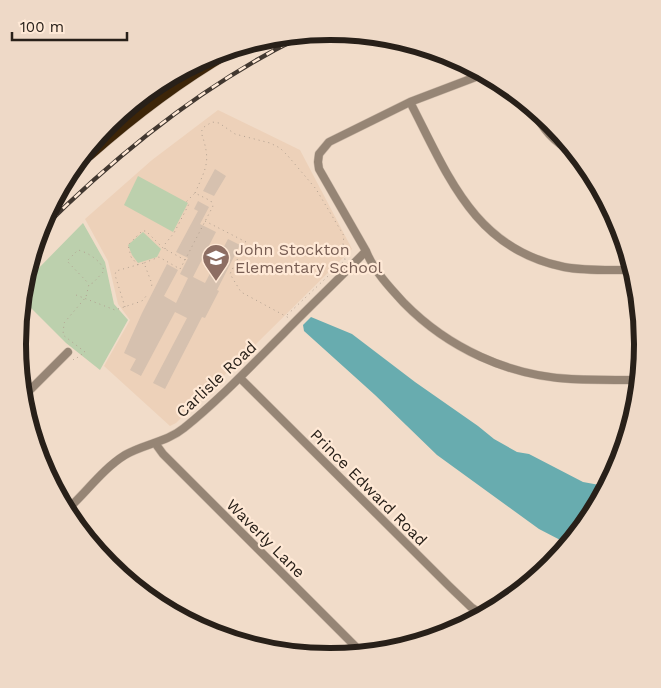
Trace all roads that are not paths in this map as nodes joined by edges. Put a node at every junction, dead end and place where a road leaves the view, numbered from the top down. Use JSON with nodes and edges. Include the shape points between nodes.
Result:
{"nodes":[{"id":1,"x":477,"y":78,"type":"edge"},
{"id":2,"x":176,"y":82,"type":"edge"},
{"id":3,"x":410,"y":102,"type":"junction"},
{"id":4,"x":541,"y":124,"type":"edge"},
{"id":5,"x":103,"y":142,"type":"edge"},
{"id":6,"x":560,"y":145,"type":"edge"},
{"id":7,"x":366,"y":251,"type":"junction"},
{"id":8,"x":625,"y":270,"type":"edge"},
{"id":9,"x":68,"y":352,"type":"road end"},
{"id":10,"x":240,"y":378,"type":"junction"},
{"id":11,"x":632,"y":380,"type":"edge"},
{"id":12,"x":30,"y":390,"type":"edge"},
{"id":13,"x":156,"y":443,"type":"junction"},
{"id":14,"x":72,"y":504,"type":"edge"},
{"id":15,"x":476,"y":611,"type":"edge"},
{"id":16,"x":356,"y":647,"type":"edge"}],
"edges":[{"from":1,"to":3,"type":"street"},
{"from":2,"to":5,"type":"highway"},
{"from":3,"to":7,"type":"street","via":[[328,142],[318,154],[319,169]]},
{"from":3,"to":8,"type":"street","via":[[464,202],[500,239],[542,261],[564,267]]},
{"from":4,"to":6,"type":"street"},
{"from":7,"to":10,"type":"street","name":"Carlisle Road"},
{"from":7,"to":11,"type":"street","via":[[394,293],[436,332],[458,345],[509,367],[554,377]]},
{"from":9,"to":12,"type":"street"},
{"from":10,"to":13,"type":"street","name":"Carlisle Road","via":[[180,432]]},
{"from":10,"to":15,"type":"street","name":"Prince Edward Road"},
{"from":13,"to":14,"type":"street","name":"Carlisle Road","via":[[120,459]]},
{"from":13,"to":16,"type":"street","name":"Waverly Lane","via":[[163,454]]}]}
